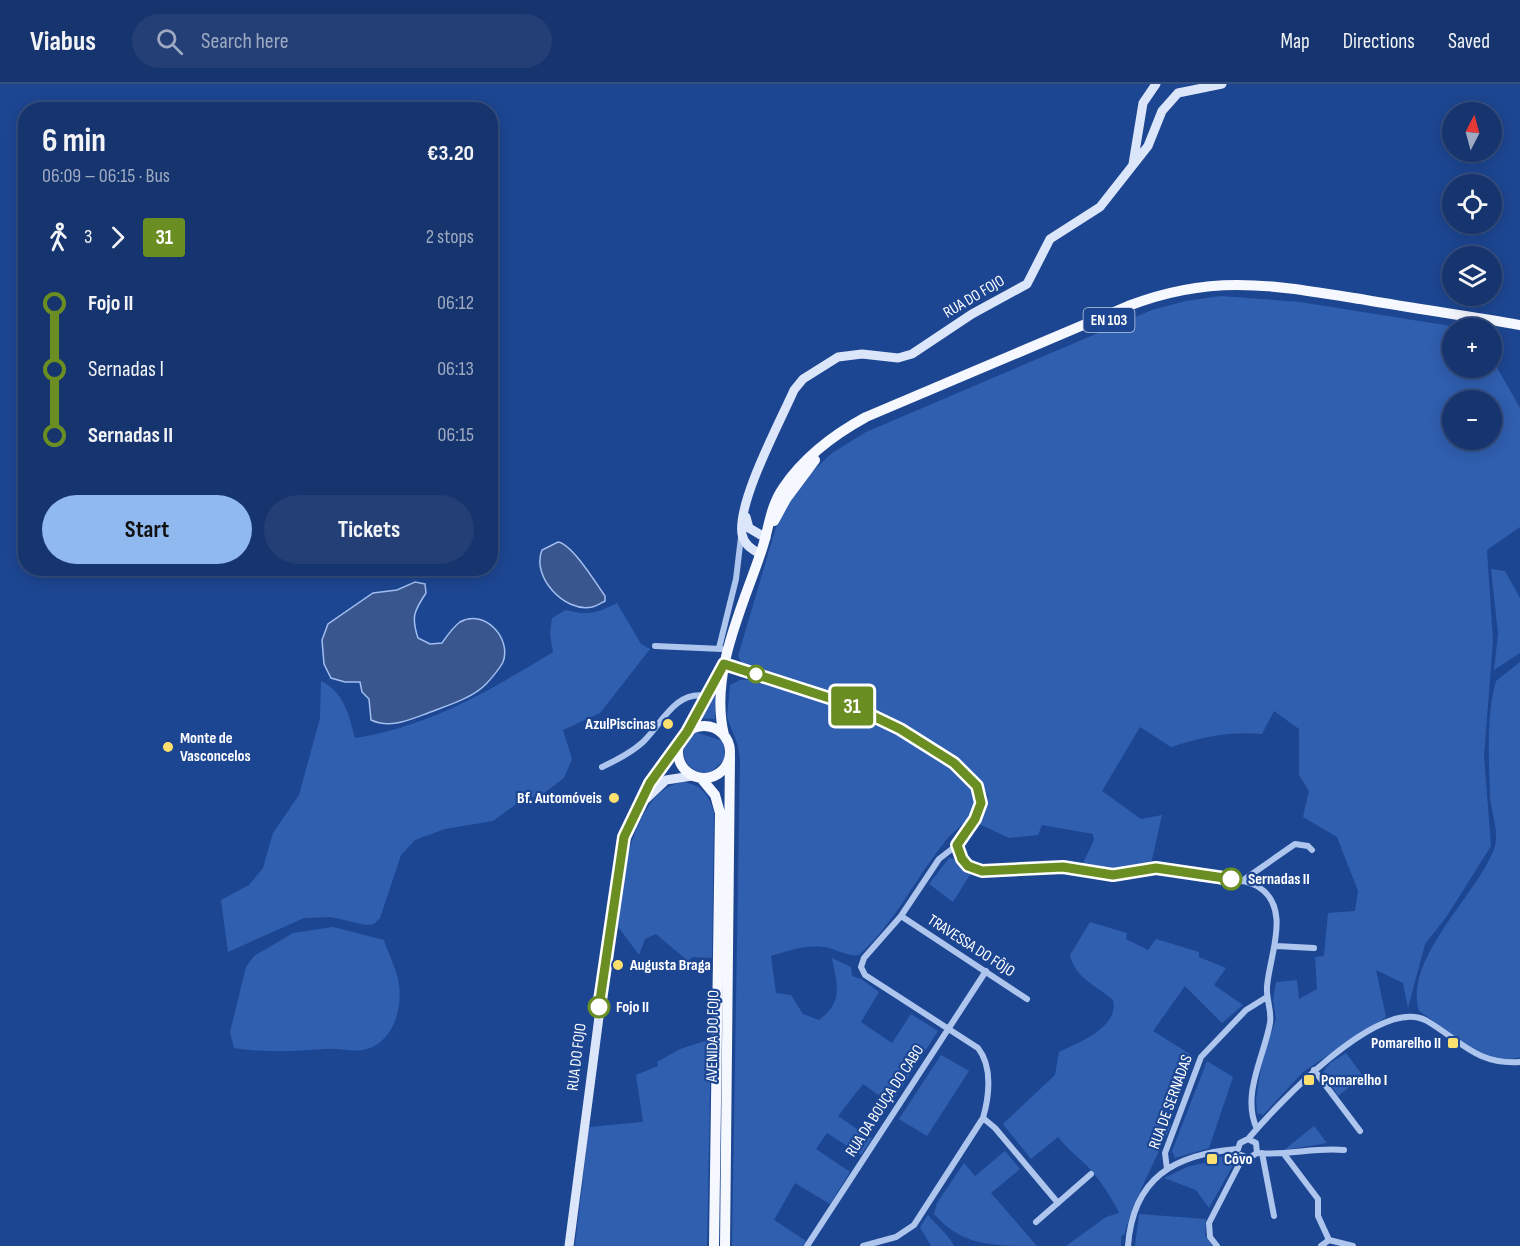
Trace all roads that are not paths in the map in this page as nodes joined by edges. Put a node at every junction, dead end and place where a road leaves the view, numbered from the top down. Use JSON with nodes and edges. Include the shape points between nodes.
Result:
{"nodes":[{"id":1,"x":1156,"y":84,"type":"edge"},
{"id":2,"x":1222,"y":84,"type":"edge"},
{"id":3,"x":1132,"y":164,"type":"junction"},
{"id":4,"x":1520,"y":325,"type":"edge"},
{"id":5,"x":1520,"y":331,"type":"edge"},
{"id":6,"x":744,"y":512,"type":"junction"},
{"id":7,"x":742,"y":533,"type":"junction"},
{"id":8,"x":766,"y":538,"type":"junction"},
{"id":9,"x":760,"y":554,"type":"junction"},
{"id":10,"x":655,"y":646,"type":"dead end"},
{"id":11,"x":723,"y":650,"type":"junction"},
{"id":12,"x":724,"y":664,"type":"junction"},
{"id":13,"x":706,"y":696,"type":"junction"},
{"id":14,"x":724,"y":735,"type":"junction"},
{"id":15,"x":684,"y":736,"type":"junction"},
{"id":16,"x":730,"y":754,"type":"junction"},
{"id":17,"x":602,"y":767,"type":"dead end"},
{"id":18,"x":696,"y":777,"type":"junction"},
{"id":19,"x":641,"y":806,"type":"junction"},
{"id":20,"x":957,"y":845,"type":"junction"},
{"id":21,"x":1312,"y":850,"type":"dead end"},
{"id":22,"x":1242,"y":881,"type":"junction"},
{"id":23,"x":901,"y":916,"type":"junction"},
{"id":24,"x":1275,"y":946,"type":"junction"},
{"id":25,"x":1314,"y":948,"type":"dead end"},
{"id":26,"x":986,"y":971,"type":"junction"},
{"id":27,"x":1267,"y":997,"type":"junction"},
{"id":28,"x":1027,"y":999,"type":"dead end"},
{"id":29,"x":948,"y":1029,"type":"junction"},
{"id":30,"x":1520,"y":1062,"type":"edge"},
{"id":31,"x":1314,"y":1070,"type":"junction"},
{"id":32,"x":983,"y":1118,"type":"junction"},
{"id":33,"x":1257,"y":1129,"type":"junction"},
{"id":34,"x":1360,"y":1131,"type":"dead end"},
{"id":35,"x":1248,"y":1139,"type":"junction"},
{"id":36,"x":1238,"y":1149,"type":"junction"},
{"id":37,"x":1344,"y":1150,"type":"dead end"},
{"id":38,"x":1260,"y":1153,"type":"junction"},
{"id":39,"x":1284,"y":1154,"type":"junction"},
{"id":40,"x":1243,"y":1157,"type":"junction"},
{"id":41,"x":1167,"y":1169,"type":"junction"},
{"id":42,"x":1090,"y":1174,"type":"dead end"},
{"id":43,"x":1058,"y":1203,"type":"junction"},
{"id":44,"x":1274,"y":1216,"type":"dead end"},
{"id":45,"x":1036,"y":1222,"type":"dead end"},
{"id":46,"x":1329,"y":1240,"type":"junction"},
{"id":47,"x":569,"y":1246,"type":"edge"},
{"id":48,"x":714,"y":1246,"type":"edge"},
{"id":49,"x":725,"y":1246,"type":"edge"},
{"id":50,"x":807,"y":1246,"type":"edge"},
{"id":51,"x":863,"y":1246,"type":"edge"},
{"id":52,"x":1128,"y":1246,"type":"edge"},
{"id":53,"x":1217,"y":1246,"type":"edge"},
{"id":54,"x":1321,"y":1246,"type":"edge"},
{"id":55,"x":1353,"y":1246,"type":"edge"}],
"edges":[{"from":1,"to":3,"type":"main road","via":[[1143,103]]},
{"from":2,"to":3,"type":"main road","name":"RUA DO FOJO","via":[[1178,93],[1162,111],[1148,146]]},
{"from":3,"to":6,"type":"main road","name":"RUA DO FOJO","via":[[1100,207],[1050,239],[1027,284],[912,354],[898,358],[862,354],[838,357],[803,379],[794,390]]},
{"from":4,"to":8,"type":"main road","number":"EN 103","via":[[1253,284],[1216,284],[1166,293],[964,375],[844,429],[811,455],[783,488],[772,507]]},
{"from":5,"to":8,"type":"main road","number":"EN 103","via":[[1260,290],[1219,290],[1162,300],[887,415],[842,438],[802,476]]},
{"from":6,"to":7,"type":"main road","name":"RUA DO FOJO"},
{"from":6,"to":8,"type":"main road","via":[[749,528]]},
{"from":7,"to":9,"type":"main road","via":[[746,544]]},
{"from":7,"to":11,"type":"street"},
{"from":8,"to":9,"type":"main road","number":"EN 103"},
{"from":9,"to":11,"type":"main road","number":"EN 103"},
{"from":10,"to":11,"type":"street"},
{"from":11,"to":12,"type":"main road","number":"EN 103"},
{"from":12,"to":13,"type":"main road","number":"EN 103"},
{"from":12,"to":14,"type":"main road","number":"EN 103","via":[[719,711]]},
{"from":12,"to":20,"type":"street","via":[[848,704],[900,729],[954,763],[977,786],[981,803]]},
{"from":13,"to":15,"type":"main road","number":"EN 103"},
{"from":13,"to":17,"type":"street","via":[[693,696],[676,705],[644,741]]},
{"from":14,"to":15,"type":"main road","via":[[710,726],[702,726]]},
{"from":14,"to":16,"type":"main road","name":"AVENIDA DO FOJO","number":"EN 103"},
{"from":15,"to":18,"type":"main road","name":"AVENIDA DO FOJO","via":[[678,756],[680,764]]},
{"from":15,"to":19,"type":"main road","name":"RUA DO FOJO","number":"EN 103","via":[[650,783]]},
{"from":16,"to":18,"type":"main road","number":"EN 103","via":[[724,770],[717,775]]},
{"from":16,"to":49,"type":"main road","name":"AVENIDA DO FOJO"},
{"from":18,"to":19,"type":"main road","name":"RUA DO FOJO","number":"EN 103","via":[[666,780]]},
{"from":18,"to":48,"type":"main road","name":"AVENIDA DO FOJO","via":[[715,795],[720,813]]},
{"from":19,"to":47,"type":"main road","name":"RUA DO FOJO","number":"EN 103","via":[[624,837],[619,858]]},
{"from":20,"to":22,"type":"street","via":[[968,866],[982,871],[1063,867],[1113,875],[1156,868]]},
{"from":20,"to":23,"type":"street","via":[[939,859]]},
{"from":21,"to":22,"type":"street","via":[[1294,844]]},
{"from":22,"to":24,"type":"street","via":[[1260,887],[1271,901],[1276,920]]},
{"from":23,"to":26,"type":"street","name":"TRAVESSA DO FÔJO"},
{"from":23,"to":29,"type":"street","via":[[864,958],[863,971]]},
{"from":24,"to":25,"type":"street"},
{"from":24,"to":27,"type":"street"},
{"from":26,"to":28,"type":"street","name":"TRAVESSA DO FÔJO"},
{"from":26,"to":29,"type":"street","name":"RUA DA BOUÇA DO CABO"},
{"from":27,"to":33,"type":"street","via":[[1270,1021],[1252,1100],[1251,1115]]},
{"from":27,"to":41,"type":"street","name":"RUA DE SERNADAS","via":[[1246,1010],[1201,1057],[1165,1153]]},
{"from":29,"to":32,"type":"street","via":[[978,1048],[984,1058],[988,1093]]},
{"from":29,"to":50,"type":"street","name":"RUA DA BOUÇA DO CABO"},
{"from":30,"to":31,"type":"street","via":[[1489,1061],[1425,1020],[1406,1016],[1374,1030]]},
{"from":31,"to":33,"type":"street"},
{"from":31,"to":34,"type":"street"},
{"from":32,"to":43,"type":"street"},
{"from":32,"to":51,"type":"street","via":[[926,1209],[909,1229]]},
{"from":33,"to":35,"type":"street"},
{"from":35,"to":36,"type":"street"},
{"from":35,"to":38,"type":"street","via":[[1256,1143]]},
{"from":36,"to":40,"type":"street"},
{"from":36,"to":41,"type":"street","via":[[1219,1151]]},
{"from":37,"to":39,"type":"street","via":[[1322,1148]]},
{"from":38,"to":39,"type":"street"},
{"from":38,"to":40,"type":"street"},
{"from":38,"to":44,"type":"street"},
{"from":39,"to":46,"type":"street","via":[[1318,1199],[1318,1216]]},
{"from":40,"to":53,"type":"street","via":[[1209,1223],[1210,1237]]},
{"from":41,"to":52,"type":"street","via":[[1152,1180],[1138,1201]]},
{"from":42,"to":43,"type":"street"},
{"from":43,"to":45,"type":"street"},
{"from":46,"to":54,"type":"street"},
{"from":46,"to":55,"type":"street"}]}
